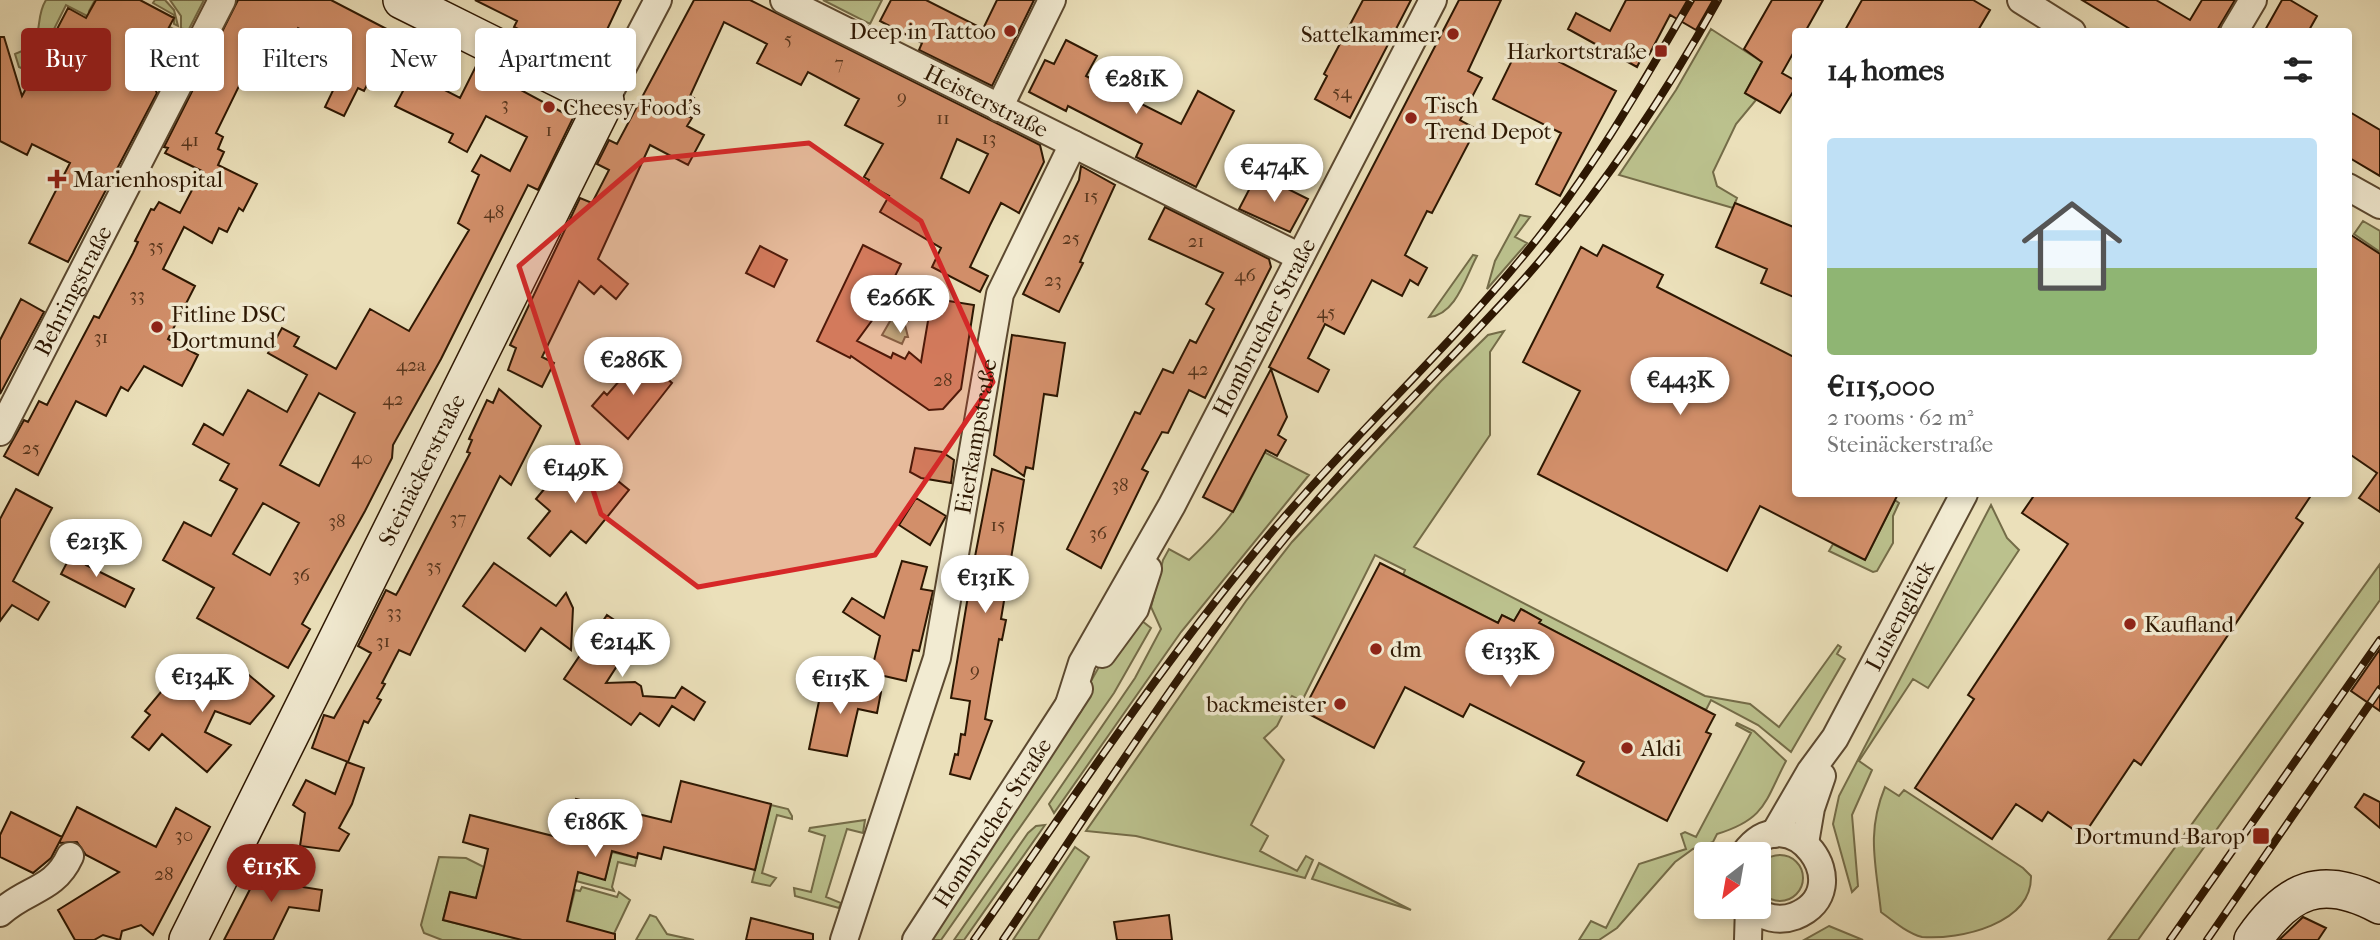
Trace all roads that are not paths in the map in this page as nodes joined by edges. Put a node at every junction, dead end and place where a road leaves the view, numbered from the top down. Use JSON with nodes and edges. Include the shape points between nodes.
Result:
{"nodes":[{"id":1,"x":222,"y":0,"type":"edge"},
{"id":2,"x":402,"y":0,"type":"edge"},
{"id":3,"x":658,"y":0,"type":"edge"},
{"id":4,"x":784,"y":0,"type":"edge"},
{"id":5,"x":1052,"y":0,"type":"edge"},
{"id":6,"x":1433,"y":0,"type":"edge"},
{"id":7,"x":2021,"y":0,"type":"edge"},
{"id":8,"x":2253,"y":0,"type":"edge"},
{"id":9,"x":2066,"y":28,"type":"edge"},
{"id":10,"x":2236,"y":28,"type":"edge"},
{"id":11,"x":605,"y":101,"type":"junction"},
{"id":12,"x":990,"y":103,"type":"junction"},
{"id":13,"x":1073,"y":144,"type":"junction"},
{"id":14,"x":2352,"y":189,"type":"edge"},
{"id":15,"x":2380,"y":205,"type":"edge"},
{"id":16,"x":1300,"y":257,"type":"junction"},
{"id":17,"x":0,"y":432,"type":"edge"},
{"id":18,"x":1962,"y":497,"type":"edge"},
{"id":19,"x":1835,"y":738,"type":"junction"},
{"id":20,"x":1774,"y":834,"type":"junction"},
{"id":21,"x":1755,"y":842,"type":"edge"},
{"id":22,"x":1805,"y":843,"type":"junction"},
{"id":23,"x":70,"y":856,"type":"dead end"},
{"id":24,"x":2376,"y":896,"type":"edge"},
{"id":25,"x":0,"y":913,"type":"edge"},
{"id":26,"x":1749,"y":919,"type":"edge"},
{"id":27,"x":1774,"y":929,"type":"edge"},
{"id":28,"x":188,"y":940,"type":"edge"},
{"id":29,"x":844,"y":940,"type":"edge"},
{"id":30,"x":916,"y":940,"type":"edge"},
{"id":31,"x":1748,"y":940,"type":"edge"},
{"id":32,"x":2253,"y":940,"type":"edge"}],
"edges":[{"from":1,"to":17,"type":"street","name":"Behringstraße"},
{"from":2,"to":11,"type":"street"},
{"from":3,"to":11,"type":"street","name":"Steinäckerstraße"},
{"from":4,"to":12,"type":"street","name":"Heisterstraße"},
{"from":5,"to":12,"type":"street"},
{"from":6,"to":16,"type":"street","name":"Hombrucher Straße"},
{"from":7,"to":9,"type":"street"},
{"from":8,"to":10,"type":"street"},
{"from":11,"to":28,"type":"street","name":"Steinäckerstraße"},
{"from":12,"to":13,"type":"street","name":"Heisterstraße"},
{"from":13,"to":16,"type":"street","name":"Heisterstraße"},
{"from":13,"to":29,"type":"street","name":"Eierkampstraße","via":[[1000,294],[937,658]]},
{"from":14,"to":15,"type":"street"},
{"from":16,"to":30,"type":"street","name":"Hombrucher Straße","via":[[1172,505],[1135,609]]},
{"from":18,"to":19,"type":"street","name":"Luisenglück"},
{"from":19,"to":20,"type":"street","name":"Luisenglück"},
{"from":19,"to":22,"type":"street","name":"Luisenglück","via":[[1811,808]]},
{"from":20,"to":21,"type":"street","name":"Luisenglück"},
{"from":20,"to":22,"type":"street"},
{"from":22,"to":27,"type":"street","via":[[1818,859],[1820,889],[1807,909]]},
{"from":23,"to":25,"type":"street","via":[[58,878],[26,893]]},
{"from":24,"to":32,"type":"street","via":[[2340,891],[2303,893],[2277,907]]},
{"from":26,"to":31,"type":"street"}]}
